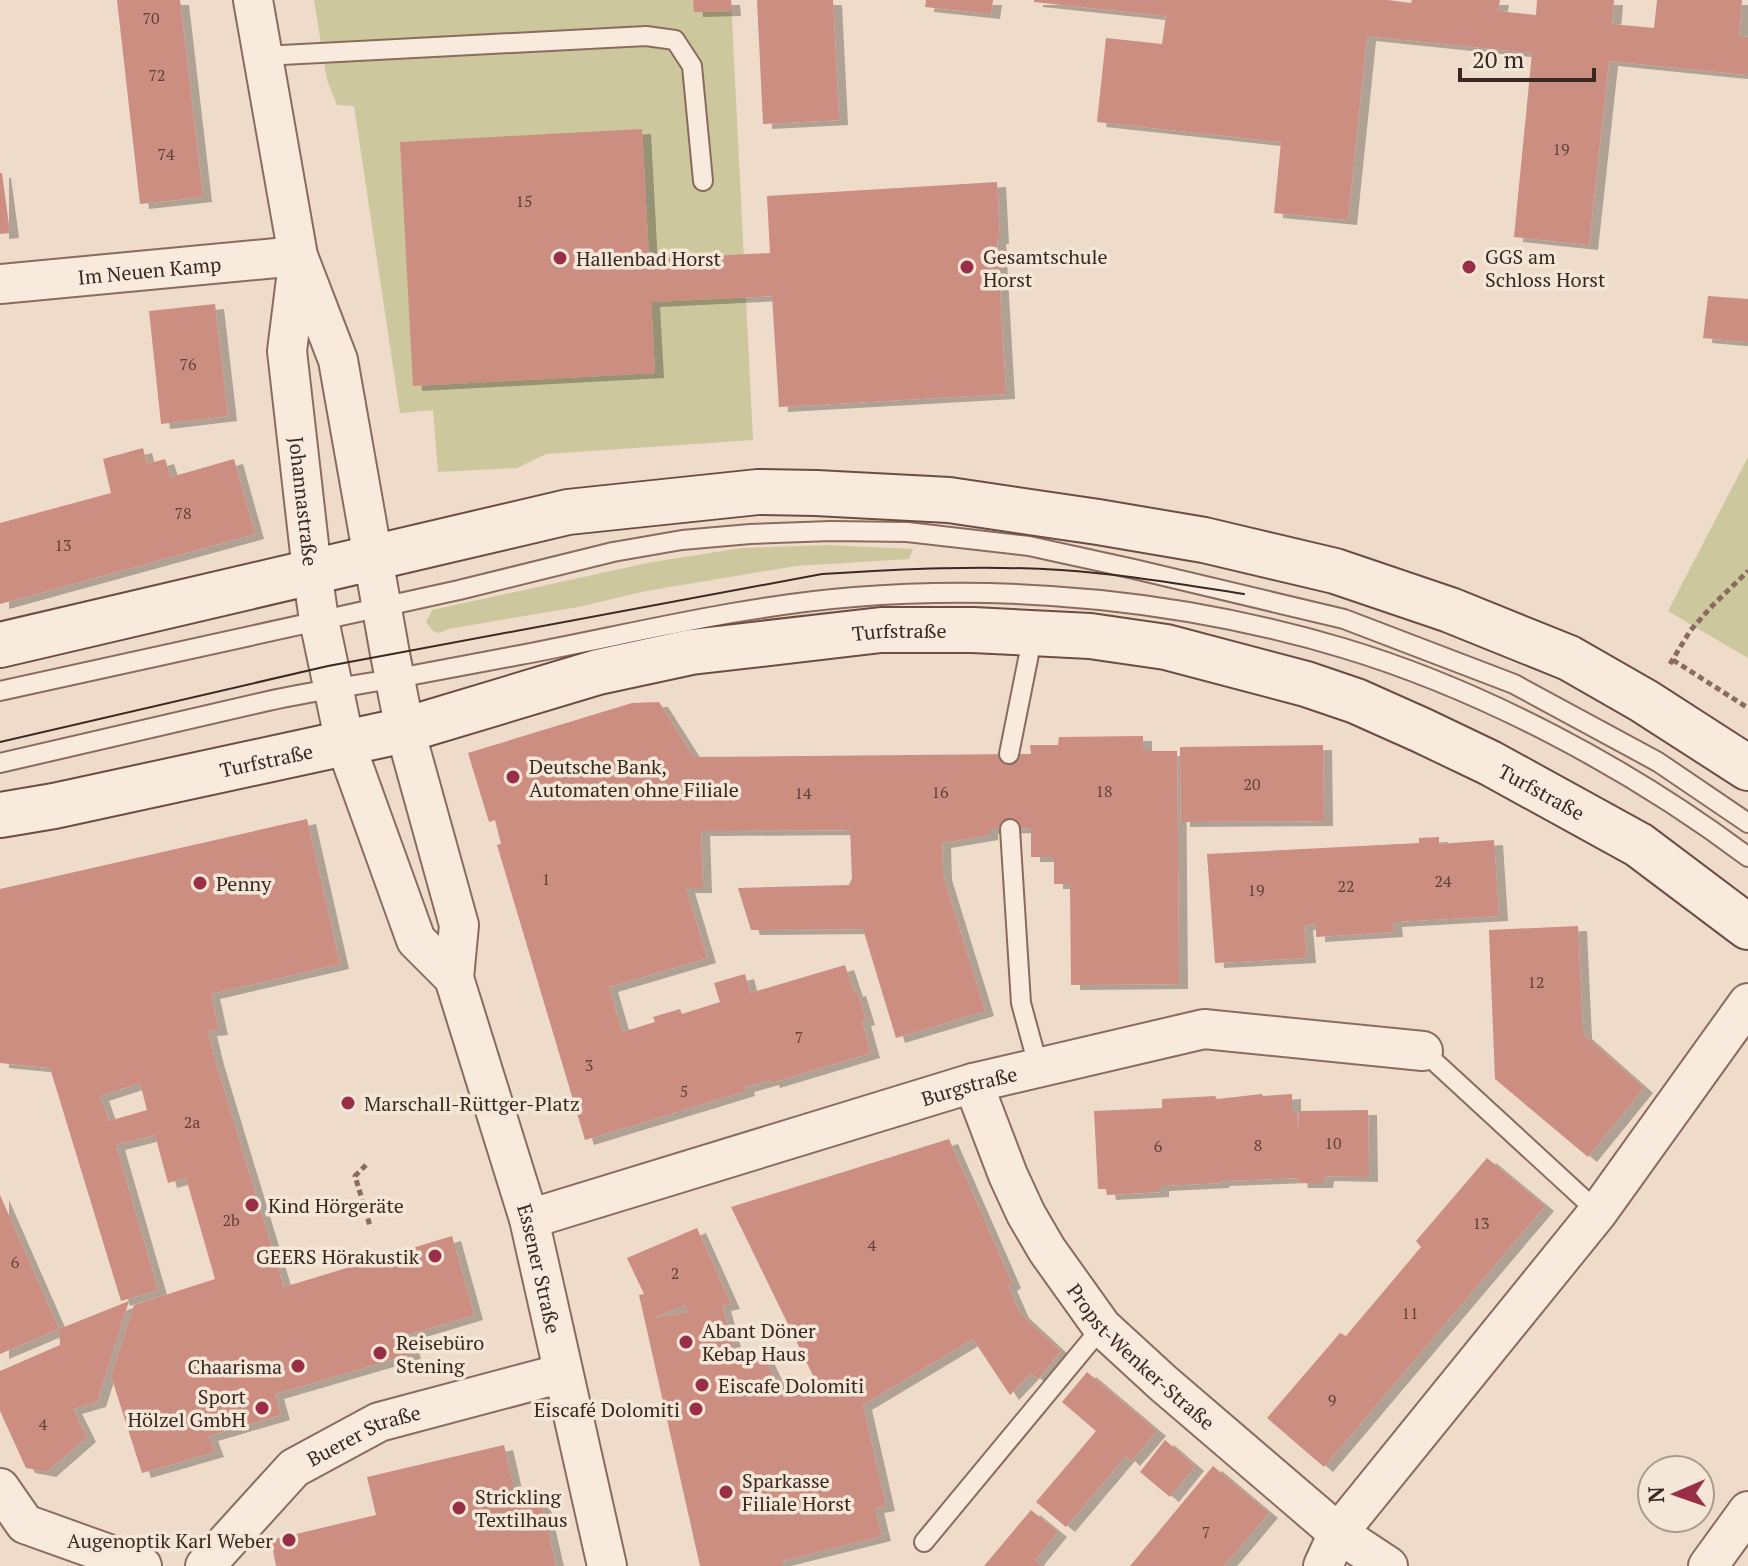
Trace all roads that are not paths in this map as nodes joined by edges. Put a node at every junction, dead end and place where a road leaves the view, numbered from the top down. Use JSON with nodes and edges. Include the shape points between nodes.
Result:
{"nodes":[{"id":1,"x":253,"y":0,"type":"edge"},
{"id":2,"x":263,"y":56,"type":"junction"},
{"id":3,"x":703,"y":181,"type":"dead end"},
{"id":4,"x":298,"y":256,"type":"junction"},
{"id":5,"x":0,"y":284,"type":"edge"},
{"id":6,"x":374,"y":556,"type":"junction"},
{"id":7,"x":312,"y":571,"type":"junction"},
{"id":8,"x":382,"y":606,"type":"junction"},
{"id":9,"x":319,"y":620,"type":"junction"},
{"id":10,"x":1033,"y":634,"type":"junction"},
{"id":11,"x":0,"y":645,"type":"edge"},
{"id":12,"x":395,"y":678,"type":"junction"},
{"id":13,"x":333,"y":689,"type":"junction"},
{"id":14,"x":0,"y":691,"type":"edge"},
{"id":15,"x":405,"y":730,"type":"junction"},
{"id":16,"x":345,"y":743,"type":"junction"},
{"id":17,"x":1009,"y":754,"type":"dead end"},
{"id":18,"x":0,"y":763,"type":"edge"},
{"id":19,"x":1748,"y":768,"type":"edge"},
{"id":20,"x":0,"y":815,"type":"edge"},
{"id":21,"x":1748,"y":823,"type":"edge"},
{"id":22,"x":1010,"y":829,"type":"dead end"},
{"id":23,"x":1748,"y":857,"type":"edge"},
{"id":24,"x":1748,"y":927,"type":"edge"},
{"id":25,"x":454,"y":978,"type":"junction"},
{"id":26,"x":1748,"y":1003,"type":"edge"},
{"id":27,"x":1423,"y":1051,"type":"joint"},
{"id":28,"x":1039,"y":1069,"type":"junction"},
{"id":29,"x":973,"y":1083,"type":"junction"},
{"id":30,"x":1598,"y":1212,"type":"junction"},
{"id":31,"x":529,"y":1219,"type":"junction"},
{"id":32,"x":1102,"y":1327,"type":"junction"},
{"id":33,"x":563,"y":1373,"type":"junction"},
{"id":34,"x":0,"y":1488,"type":"edge"},
{"id":35,"x":1748,"y":1511,"type":"edge"},
{"id":36,"x":924,"y":1542,"type":"dead end"},
{"id":37,"x":1330,"y":1550,"type":"edge"},
{"id":38,"x":142,"y":1566,"type":"edge"},
{"id":39,"x":205,"y":1566,"type":"edge"},
{"id":40,"x":607,"y":1566,"type":"edge"},
{"id":41,"x":1388,"y":1566,"type":"edge"},
{"id":42,"x":1708,"y":1566,"type":"edge"}],
"edges":[{"from":1,"to":2,"type":"street","name":"Johannastraße"},
{"from":2,"to":3,"type":"lane","via":[[646,36],[675,40],[692,66]]},
{"from":2,"to":4,"type":"street","name":"Johannastraße"},
{"from":4,"to":5,"type":"street","name":"Im Neuen Kamp"},
{"from":4,"to":6,"type":"street","name":"Johannastraße","via":[[338,360]]},
{"from":4,"to":7,"type":"street","name":"Johannastraße","via":[[287,351]]},
{"from":6,"to":7,"type":"main road"},
{"from":6,"to":8,"type":"street","name":"Johannastraße"},
{"from":6,"to":19,"type":"main road","via":[[568,512],[758,492],[949,500],[1098,522],[1335,571],[1450,610],[1569,658]]},
{"from":7,"to":9,"type":"street","name":"Johannastraße"},
{"from":7,"to":11,"type":"main road"},
{"from":8,"to":9,"type":"lane"},
{"from":8,"to":12,"type":"street","name":"Johannastraße"},
{"from":8,"to":21,"type":"lane","via":[[613,552],[696,539],[907,532],[1029,546],[1344,619],[1514,684],[1658,762]]},
{"from":9,"to":13,"type":"street","name":"Johannastraße"},
{"from":9,"to":14,"type":"lane"},
{"from":10,"to":15,"type":"main road","name":"Turfstraße","via":[[881,630],[691,652],[598,672]]},
{"from":10,"to":17,"type":"lane"},
{"from":10,"to":24,"type":"main road","name":"Turfstraße","via":[[1166,647],[1356,701],[1490,763],[1639,845]]},
{"from":12,"to":13,"type":"lane"},
{"from":12,"to":15,"type":"street","name":"Johannastraße"},
{"from":12,"to":23,"type":"lane","via":[[761,608],[854,597],[1017,593],[1156,607],[1344,649],[1440,683],[1620,771]]},
{"from":13,"to":16,"type":"street","name":"Johannastraße"},
{"from":13,"to":18,"type":"lane"},
{"from":15,"to":16,"type":"main road","name":"Turfstraße"},
{"from":15,"to":25,"type":"street","name":"Essener Straße","via":[[459,925]]},
{"from":16,"to":20,"type":"main road","name":"Turfstraße"},
{"from":16,"to":25,"type":"street","name":"Essener Straße","via":[[416,940]]},
{"from":22,"to":28,"type":"lane","via":[[1021,1003]]},
{"from":25,"to":31,"type":"street","name":"Essener Straße"},
{"from":26,"to":30,"type":"street"},
{"from":27,"to":28,"type":"street","name":"Burgstraße","via":[[1204,1029]]},
{"from":27,"to":30,"type":"lane"},
{"from":28,"to":29,"type":"street","name":"Burgstraße"},
{"from":29,"to":31,"type":"street","name":"Burgstraße"},
{"from":29,"to":32,"type":"street","name":"Propst-Wenker-Straße","via":[[1026,1214]]},
{"from":30,"to":37,"type":"street"},
{"from":31,"to":33,"type":"street","name":"Essener Straße"},
{"from":32,"to":36,"type":"lane"},
{"from":32,"to":37,"type":"street","name":"Propst-Wenker-Straße"},
{"from":33,"to":39,"type":"street","name":"Buerer Straße","via":[[379,1422],[294,1468]]},
{"from":33,"to":40,"type":"street","name":"Essener Straße"},
{"from":34,"to":38,"type":"street","via":[[25,1524]]},
{"from":35,"to":42,"type":"street"},
{"from":37,"to":41,"type":"street","name":"Propst-Wenker-Straße"}]}
